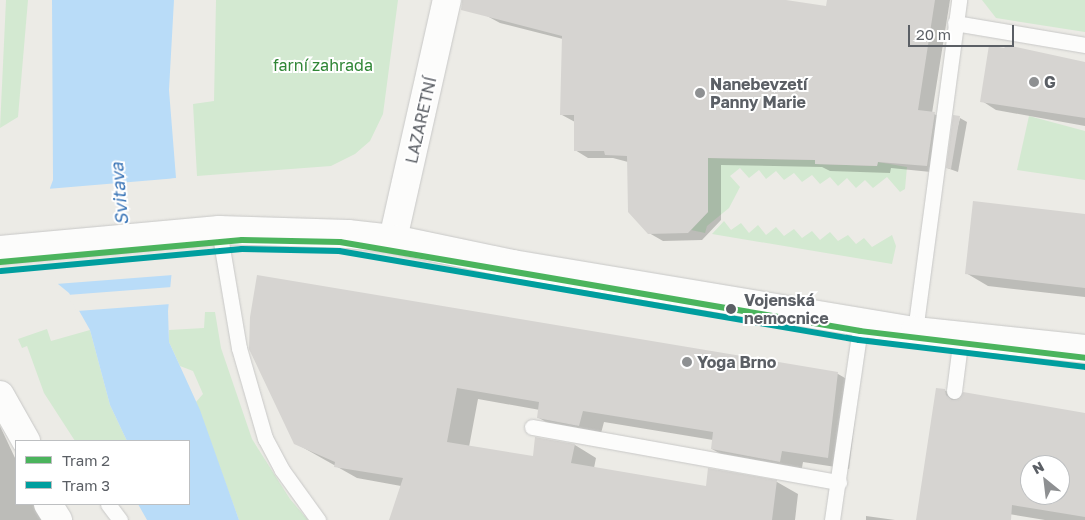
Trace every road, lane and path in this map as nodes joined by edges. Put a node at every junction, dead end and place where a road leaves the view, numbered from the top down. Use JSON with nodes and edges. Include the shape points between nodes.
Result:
{"nodes":[{"id":1,"x":447,"y":0,"type":"edge"},
{"id":2,"x":959,"y":0,"type":"edge"},
{"id":3,"x":955,"y":23,"type":"junction"},
{"id":4,"x":1085,"y":45,"type":"edge"},
{"id":5,"x":210,"y":231,"type":"junction"},
{"id":6,"x":392,"y":239,"type":"junction"},
{"id":7,"x":0,"y":250,"type":"edge"},
{"id":8,"x":862,"y":322,"type":"junction"},
{"id":9,"x":915,"y":331,"type":"junction"},
{"id":10,"x":961,"y":336,"type":"junction"},
{"id":11,"x":1085,"y":348,"type":"edge"},
{"id":12,"x":954,"y":391,"type":"dead end"},
{"id":13,"x":0,"y":395,"type":"edge"},
{"id":14,"x":532,"y":427,"type":"dead end"},
{"id":15,"x":25,"y":440,"type":"edge"},
{"id":16,"x":839,"y":482,"type":"junction"},
{"id":17,"x":49,"y":505,"type":"edge"},
{"id":18,"x":109,"y":505,"type":"edge"},
{"id":19,"x":58,"y":520,"type":"edge"},
{"id":20,"x":120,"y":520,"type":"edge"},
{"id":21,"x":318,"y":520,"type":"edge"},
{"id":22,"x":832,"y":520,"type":"edge"}],
"edges":[{"from":1,"to":6,"type":"street","name":"LAZARETNÍ"},
{"from":2,"to":3,"type":"lane"},
{"from":3,"to":4,"type":"lane"},
{"from":3,"to":9,"type":"lane"},
{"from":5,"to":6,"type":"street","via":[[280,230]]},
{"from":5,"to":7,"type":"street"},
{"from":5,"to":21,"type":"lane","via":[[265,438],[282,470]]},
{"from":6,"to":8,"type":"street","via":[[523,265]]},
{"from":8,"to":9,"type":"street"},
{"from":8,"to":16,"type":"lane"},
{"from":9,"to":10,"type":"street"},
{"from":10,"to":11,"type":"street"},
{"from":10,"to":12,"type":"lane"},
{"from":13,"to":15,"type":"street"},
{"from":14,"to":16,"type":"lane"},
{"from":16,"to":22,"type":"lane"},
{"from":17,"to":19,"type":"street"},
{"from":18,"to":20,"type":"lane"}]}
